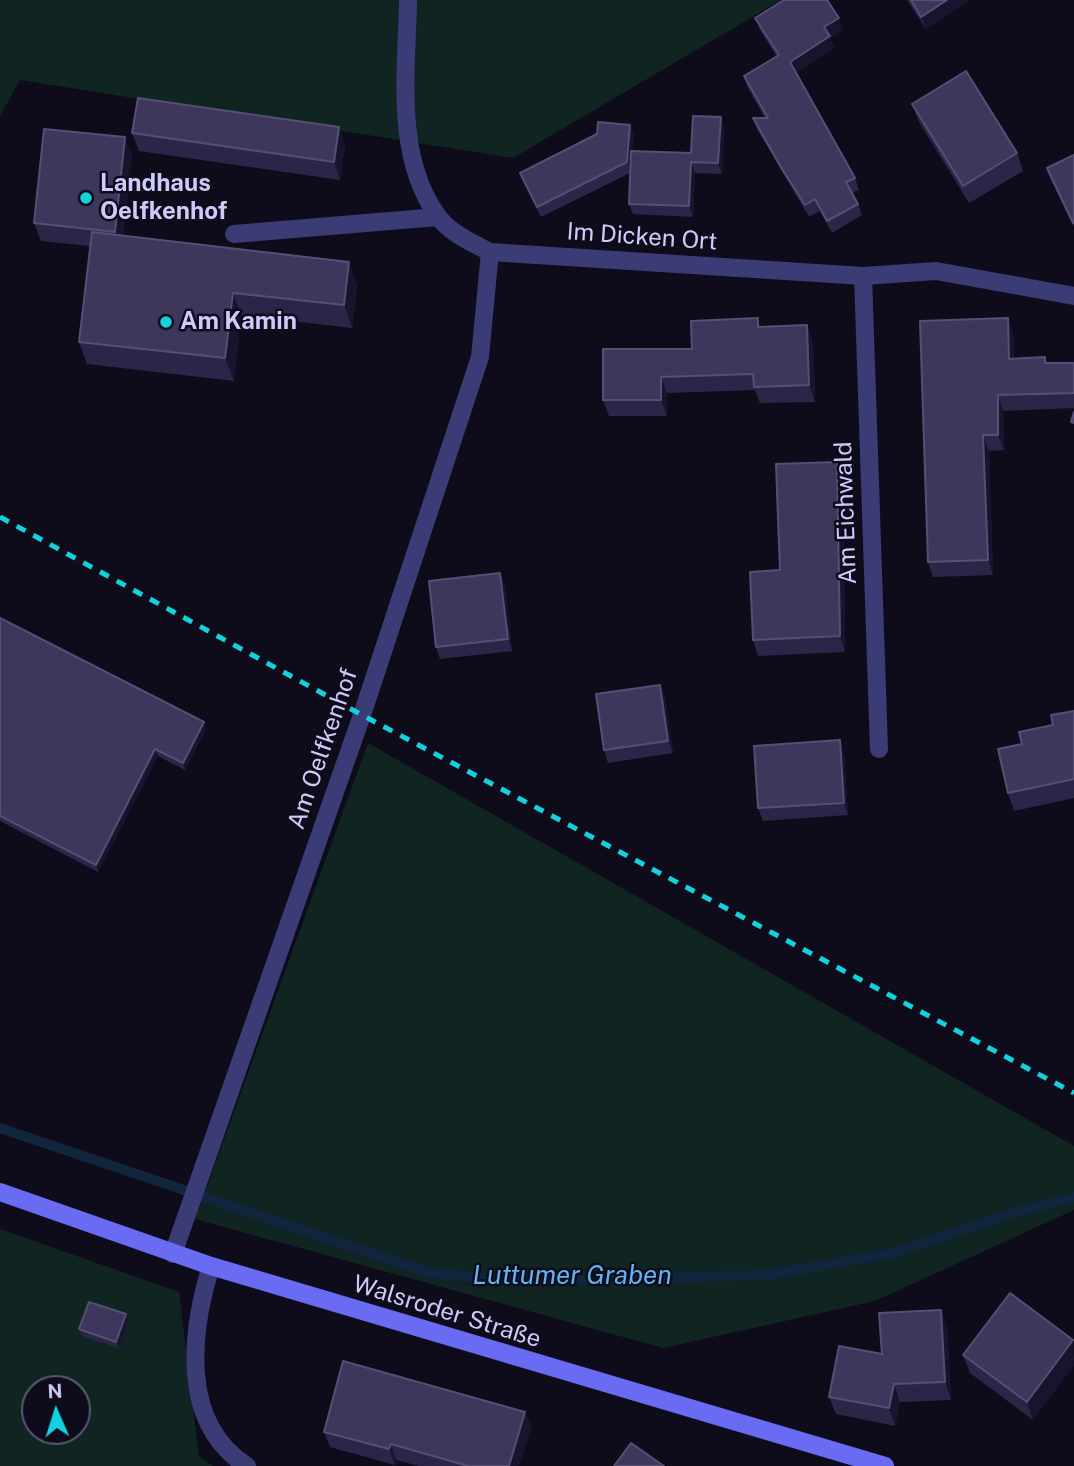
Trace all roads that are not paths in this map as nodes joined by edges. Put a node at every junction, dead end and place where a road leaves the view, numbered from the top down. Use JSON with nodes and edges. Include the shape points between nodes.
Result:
{"nodes":[{"id":1,"x":408,"y":0,"type":"edge"},
{"id":2,"x":438,"y":217,"type":"junction"},
{"id":3,"x":234,"y":234,"type":"dead end"},
{"id":4,"x":490,"y":252,"type":"junction"},
{"id":5,"x":863,"y":276,"type":"junction"},
{"id":6,"x":1074,"y":296,"type":"edge"},
{"id":7,"x":879,"y":749,"type":"dead end"},
{"id":8,"x":0,"y":1192,"type":"edge"},
{"id":9,"x":173,"y":1254,"type":"junction"},
{"id":10,"x":211,"y":1266,"type":"junction"},
{"id":11,"x":247,"y":1466,"type":"edge"},
{"id":12,"x":885,"y":1466,"type":"edge"}],
"edges":[{"from":1,"to":2,"type":"street","name":"Im Dicken Ort","via":[[407,125],[415,166]]},
{"from":2,"to":3,"type":"street"},
{"from":2,"to":4,"type":"street","name":"Im Dicken Ort"},
{"from":4,"to":5,"type":"street","name":"Im Dicken Ort"},
{"from":4,"to":9,"type":"street","name":"Am Oelfkenhof","via":[[480,357],[362,715]]},
{"from":5,"to":6,"type":"street","name":"Im Dicken Ort","via":[[936,271]]},
{"from":5,"to":7,"type":"street","name":"Am Eichwald"},
{"from":8,"to":9,"type":"main road","name":"Walsroder Straße"},
{"from":9,"to":10,"type":"main road","name":"Walsroder Straße"},
{"from":10,"to":11,"type":"street","via":[[198,1311],[193,1358],[197,1388],[220,1440]]},
{"from":10,"to":12,"type":"main road","name":"Walsroder Straße"}]}
